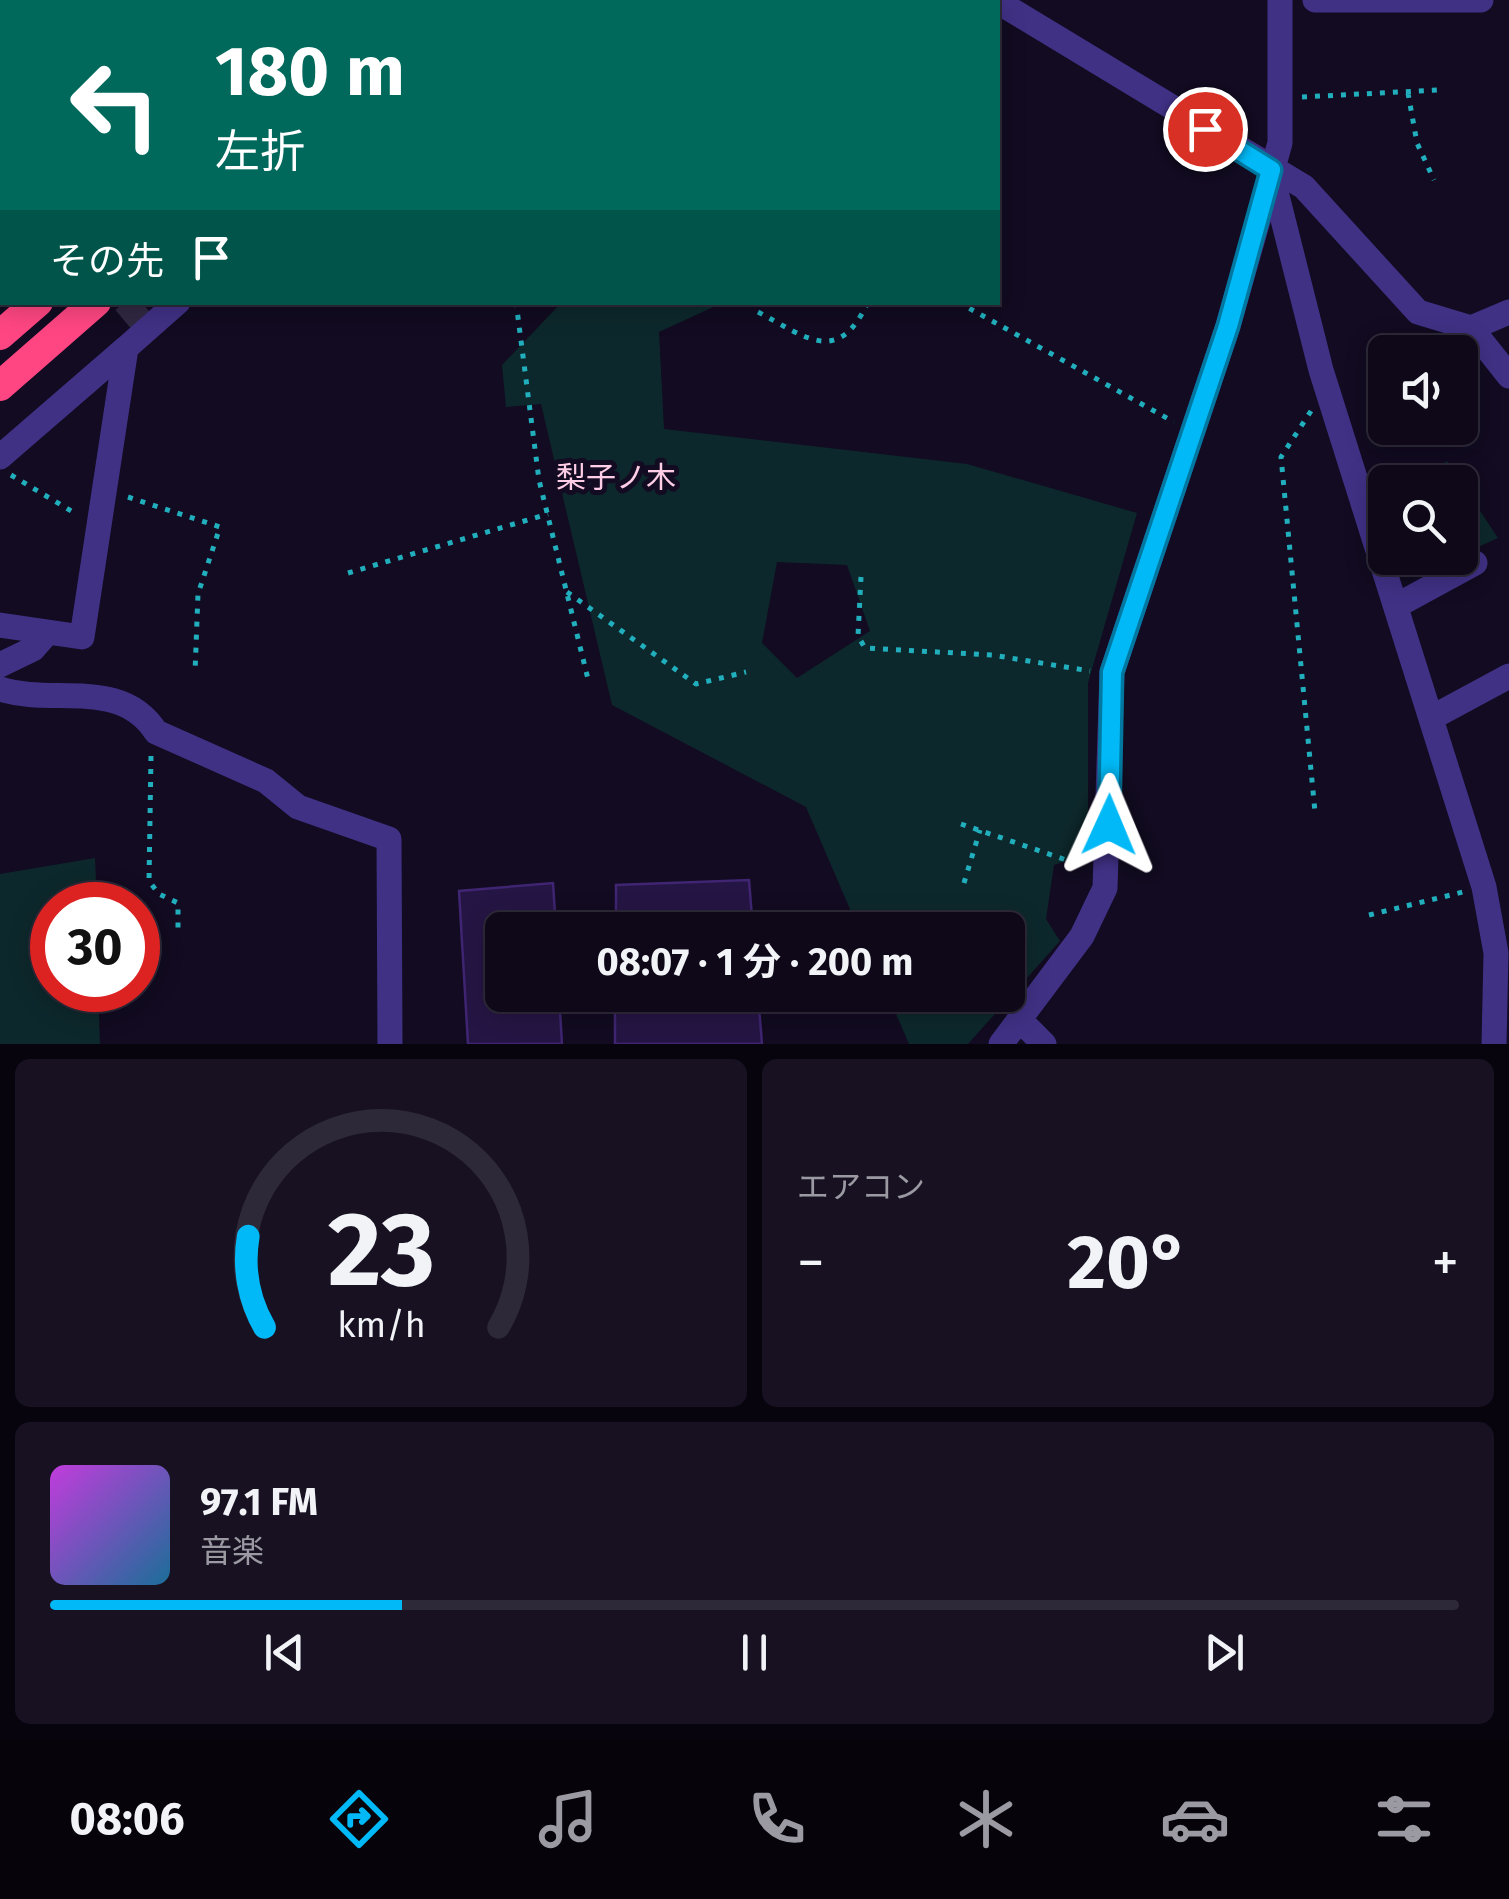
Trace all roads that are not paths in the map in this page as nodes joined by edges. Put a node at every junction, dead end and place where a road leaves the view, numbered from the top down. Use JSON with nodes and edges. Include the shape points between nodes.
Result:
{"nodes":[{"id":1,"x":1280,"y":0,"type":"edge"},
{"id":2,"x":1316,"y":0,"type":"edge"},
{"id":3,"x":1481,"y":0,"type":"edge"},
{"id":4,"x":1000,"y":9,"type":"edge"},
{"id":5,"x":1271,"y":170,"type":"junction"},
{"id":6,"x":35,"y":305,"type":"edge"},
{"id":7,"x":93,"y":305,"type":"edge"},
{"id":8,"x":175,"y":305,"type":"edge"},
{"id":9,"x":1509,"y":312,"type":"edge"},
{"id":10,"x":1471,"y":328,"type":"junction"},
{"id":11,"x":0,"y":335,"type":"edge"},
{"id":12,"x":126,"y":348,"type":"junction"},
{"id":13,"x":1509,"y":376,"type":"edge"},
{"id":14,"x":0,"y":386,"type":"edge"},
{"id":15,"x":0,"y":461,"type":"edge"},
{"id":16,"x":1454,"y":575,"type":"edge"},
{"id":17,"x":1396,"y":606,"type":"junction"},
{"id":18,"x":0,"y":625,"type":"edge"},
{"id":19,"x":46,"y":633,"type":"junction"},
{"id":20,"x":0,"y":665,"type":"edge"},
{"id":21,"x":1509,"y":676,"type":"edge"},
{"id":22,"x":0,"y":688,"type":"edge"},
{"id":23,"x":1434,"y":717,"type":"junction"},
{"id":24,"x":1502,"y":989,"type":"edge"},
{"id":25,"x":1019,"y":1019,"type":"junction"},
{"id":26,"x":390,"y":1044,"type":"edge"},
{"id":27,"x":1001,"y":1044,"type":"edge"},
{"id":28,"x":1044,"y":1044,"type":"edge"},
{"id":29,"x":1494,"y":1044,"type":"edge"}],
"edges":[{"from":1,"to":5,"type":"street","via":[[1280,143]]},
{"from":2,"to":3,"type":"street"},
{"from":4,"to":5,"type":"street"},
{"from":5,"to":10,"type":"street","via":[[1304,187],[1418,312]]},
{"from":5,"to":17,"type":"street","via":[[1330,401]]},
{"from":5,"to":25,"type":"street","via":[[1228,326],[1112,672],[1106,875],[1095,915]]},
{"from":6,"to":11,"type":"highway"},
{"from":7,"to":14,"type":"highway"},
{"from":8,"to":12,"type":"street"},
{"from":9,"to":10,"type":"street"},
{"from":10,"to":13,"type":"street"},
{"from":12,"to":15,"type":"street"},
{"from":12,"to":19,"type":"street","via":[[82,638]]},
{"from":16,"to":17,"type":"street"},
{"from":17,"to":23,"type":"street"},
{"from":18,"to":19,"type":"street"},
{"from":19,"to":20,"type":"street","via":[[34,649]]},
{"from":21,"to":23,"type":"street"},
{"from":22,"to":26,"type":"street","via":[[114,698],[146,716],[156,732],[266,781],[298,807],[388,839]]},
{"from":23,"to":24,"type":"street","via":[[1484,886]]},
{"from":24,"to":29,"type":"street"},
{"from":25,"to":27,"type":"street"},
{"from":25,"to":28,"type":"street"}]}
